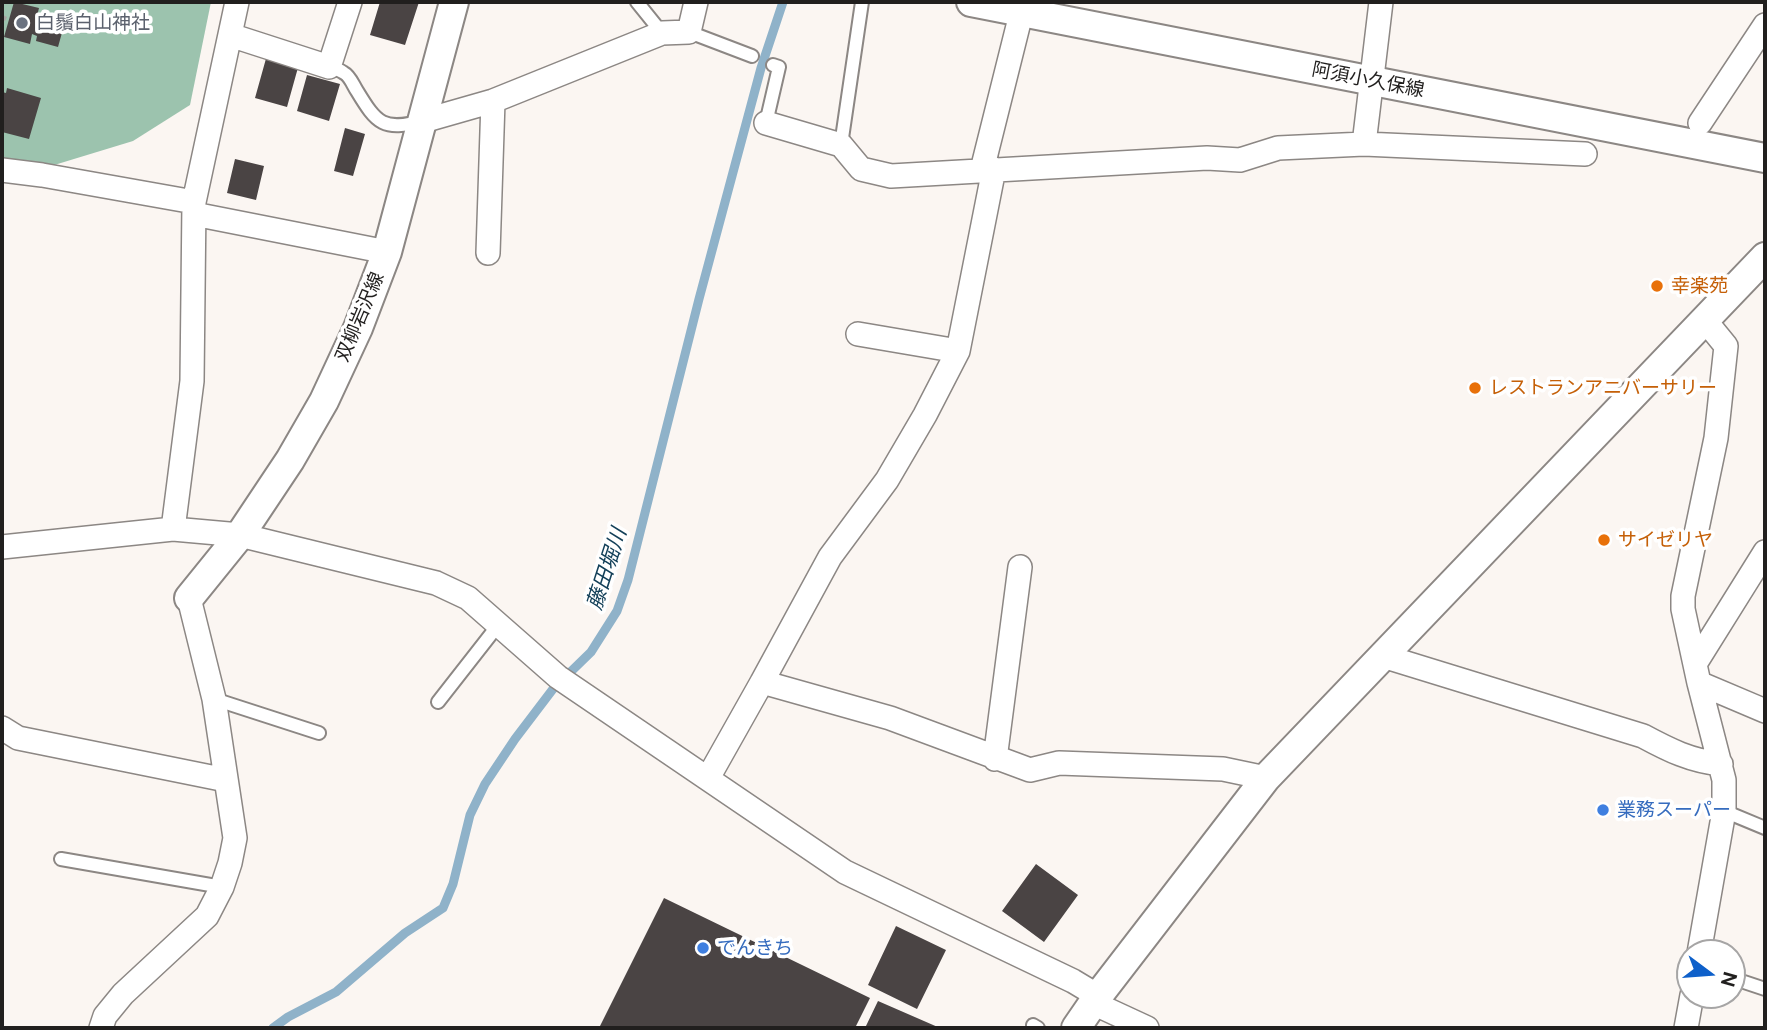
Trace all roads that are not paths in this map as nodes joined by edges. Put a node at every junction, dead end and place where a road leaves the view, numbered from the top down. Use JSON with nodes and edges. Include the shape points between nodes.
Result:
{"nodes":[{"id":1,"x":237,"y":2,"type":"edge"},
{"id":2,"x":350,"y":2,"type":"edge"},
{"id":3,"x":454,"y":2,"type":"edge"},
{"id":4,"x":637,"y":2,"type":"edge"},
{"id":5,"x":696,"y":2,"type":"edge"},
{"id":6,"x":862,"y":2,"type":"edge"},
{"id":7,"x":971,"y":2,"type":"edge"},
{"id":8,"x":1381,"y":2,"type":"edge"},
{"id":9,"x":1022,"y":6,"type":"edge"},
{"id":10,"x":1765,"y":25,"type":"edge"},
{"id":11,"x":689,"y":32,"type":"junction"},
{"id":12,"x":662,"y":33,"type":"junction"},
{"id":13,"x":230,"y":35,"type":"junction"},
{"id":14,"x":752,"y":56,"type":"dead end"},
{"id":15,"x":773,"y":65,"type":"dead end"},
{"id":16,"x":329,"y":66,"type":"junction"},
{"id":17,"x":1372,"y":80,"type":"junction"},
{"id":18,"x":493,"y":101,"type":"junction"},
{"id":19,"x":423,"y":121,"type":"junction"},
{"id":20,"x":1700,"y":122,"type":"dead end"},
{"id":21,"x":766,"y":123,"type":"joint"},
{"id":22,"x":1364,"y":144,"type":"junction"},
{"id":23,"x":841,"y":145,"type":"junction"},
{"id":24,"x":1585,"y":154,"type":"dead end"},
{"id":25,"x":1765,"y":158,"type":"edge"},
{"id":26,"x":988,"y":169,"type":"junction"},
{"id":27,"x":2,"y":170,"type":"edge"},
{"id":28,"x":194,"y":208,"type":"junction"},
{"id":29,"x":387,"y":252,"type":"junction"},
{"id":30,"x":488,"y":253,"type":"dead end"},
{"id":31,"x":1765,"y":257,"type":"edge"},
{"id":32,"x":1704,"y":319,"type":"junction"},
{"id":33,"x":858,"y":334,"type":"dead end"},
{"id":34,"x":958,"y":351,"type":"junction"},
{"id":35,"x":173,"y":529,"type":"junction"},
{"id":36,"x":240,"y":535,"type":"junction"},
{"id":37,"x":2,"y":547,"type":"edge"},
{"id":38,"x":1765,"y":552,"type":"edge"},
{"id":39,"x":1020,"y":568,"type":"dead end"},
{"id":40,"x":189,"y":598,"type":"joint"},
{"id":41,"x":499,"y":624,"type":"junction"},
{"id":42,"x":1383,"y":656,"type":"junction"},
{"id":43,"x":1697,"y":674,"type":"junction"},
{"id":44,"x":762,"y":682,"type":"junction"},
{"id":45,"x":214,"y":699,"type":"junction"},
{"id":46,"x":438,"y":702,"type":"dead end"},
{"id":47,"x":1765,"y":711,"type":"edge"},
{"id":48,"x":2,"y":729,"type":"edge"},
{"id":49,"x":319,"y":733,"type":"dead end"},
{"id":50,"x":995,"y":759,"type":"junction"},
{"id":51,"x":1721,"y":764,"type":"junction"},
{"id":52,"x":708,"y":778,"type":"junction"},
{"id":53,"x":1266,"y":778,"type":"junction"},
{"id":54,"x":226,"y":780,"type":"junction"},
{"id":55,"x":1724,"y":811,"type":"junction"},
{"id":56,"x":1765,"y":828,"type":"edge"},
{"id":57,"x":61,"y":859,"type":"dead end"},
{"id":58,"x":222,"y":887,"type":"junction"},
{"id":59,"x":1701,"y":939,"type":"edge"},
{"id":60,"x":1746,"y":983,"type":"edge"},
{"id":61,"x":1765,"y":989,"type":"edge"},
{"id":62,"x":1095,"y":999,"type":"junction"},
{"id":63,"x":1689,"y":1009,"type":"edge"},
{"id":64,"x":101,"y":1028,"type":"edge"},
{"id":65,"x":1076,"y":1028,"type":"edge"},
{"id":66,"x":1147,"y":1028,"type":"edge"},
{"id":67,"x":1686,"y":1028,"type":"edge"}],
"edges":[{"from":1,"to":13,"type":"street"},
{"from":2,"to":16,"type":"street"},
{"from":3,"to":19,"type":"street","name":"双柳岩沢線"},
{"from":4,"to":12,"type":"lane"},
{"from":5,"to":11,"type":"street"},
{"from":6,"to":23,"type":"lane"},
{"from":7,"to":9,"type":"street","name":"阿須小久保線"},
{"from":8,"to":17,"type":"street"},
{"from":9,"to":17,"type":"street","name":"阿須小久保線"},
{"from":9,"to":26,"type":"street"},
{"from":10,"to":20,"type":"street"},
{"from":11,"to":12,"type":"street"},
{"from":11,"to":14,"type":"lane"},
{"from":12,"to":18,"type":"street"},
{"from":13,"to":16,"type":"street"},
{"from":13,"to":28,"type":"street"},
{"from":15,"to":21,"type":"lane","via":[[779,67]]},
{"from":16,"to":19,"type":"lane","via":[[346,74],[381,122],[404,125]]},
{"from":17,"to":22,"type":"street"},
{"from":17,"to":25,"type":"street","name":"阿須小久保線"},
{"from":18,"to":19,"type":"street"},
{"from":18,"to":30,"type":"street"},
{"from":19,"to":29,"type":"street","name":"双柳岩沢線"},
{"from":21,"to":23,"type":"street"},
{"from":22,"to":24,"type":"street"},
{"from":22,"to":26,"type":"street","via":[[1278,148],[1240,160]]},
{"from":23,"to":26,"type":"street","via":[[861,169],[891,176]]},
{"from":26,"to":34,"type":"street"},
{"from":27,"to":28,"type":"street","via":[[42,174]]},
{"from":28,"to":29,"type":"street"},
{"from":28,"to":35,"type":"street","via":[[192,381]]},
{"from":29,"to":36,"type":"street","name":"双柳岩沢線","via":[[324,401]]},
{"from":31,"to":32,"type":"street"},
{"from":32,"to":42,"type":"street"},
{"from":32,"to":43,"type":"street","via":[[1726,346],[1716,438],[1683,596]]},
{"from":33,"to":34,"type":"street"},
{"from":34,"to":44,"type":"street","via":[[887,480],[830,557]]},
{"from":35,"to":36,"type":"street"},
{"from":35,"to":37,"type":"street"},
{"from":36,"to":40,"type":"street","name":"双柳岩沢線"},
{"from":36,"to":41,"type":"street","via":[[436,583],[468,598]]},
{"from":38,"to":43,"type":"street"},
{"from":39,"to":50,"type":"street"},
{"from":40,"to":45,"type":"street"},
{"from":41,"to":46,"type":"lane"},
{"from":41,"to":52,"type":"street","via":[[558,677]]},
{"from":42,"to":51,"type":"street","via":[[1643,736],[1701,762]]},
{"from":42,"to":53,"type":"street"},
{"from":43,"to":47,"type":"street"},
{"from":43,"to":51,"type":"street"},
{"from":44,"to":50,"type":"street","via":[[890,718]]},
{"from":44,"to":52,"type":"street"},
{"from":45,"to":49,"type":"lane"},
{"from":45,"to":54,"type":"street"},
{"from":48,"to":54,"type":"street","via":[[18,738]]},
{"from":50,"to":53,"type":"street","via":[[1030,770],[1059,763],[1223,769]]},
{"from":51,"to":55,"type":"street"},
{"from":52,"to":62,"type":"street","via":[[845,872],[1073,981]]},
{"from":53,"to":62,"type":"street"},
{"from":54,"to":58,"type":"street","via":[[235,838]]},
{"from":55,"to":56,"type":"lane"},
{"from":55,"to":59,"type":"street"},
{"from":57,"to":58,"type":"lane"},
{"from":58,"to":64,"type":"street","via":[[206,916],[123,994]]},
{"from":60,"to":61,"type":"lane"},
{"from":62,"to":65,"type":"street"},
{"from":62,"to":66,"type":"street"},
{"from":63,"to":67,"type":"street"}]}
